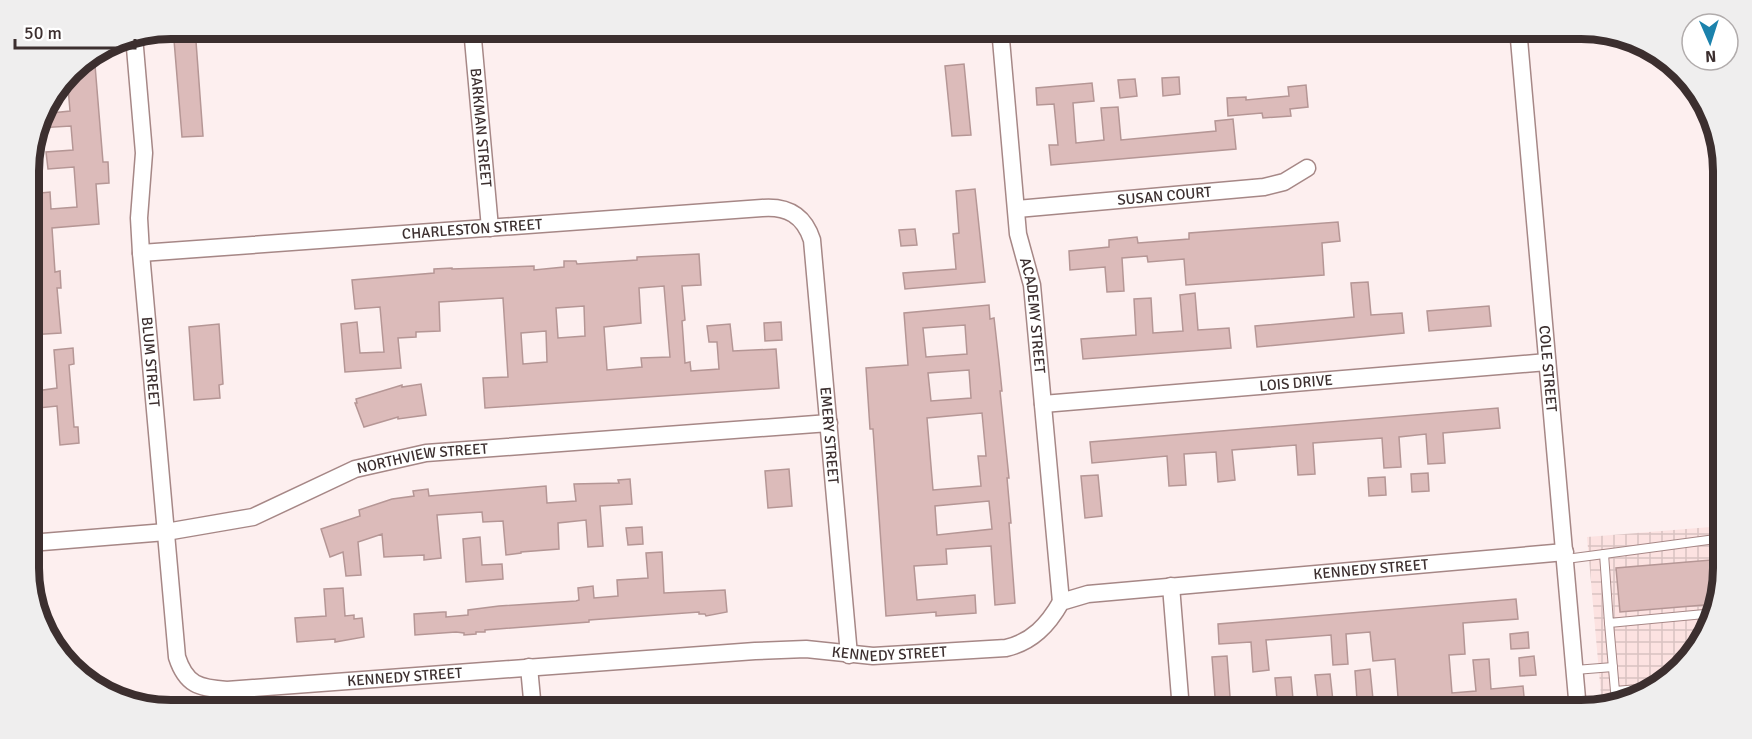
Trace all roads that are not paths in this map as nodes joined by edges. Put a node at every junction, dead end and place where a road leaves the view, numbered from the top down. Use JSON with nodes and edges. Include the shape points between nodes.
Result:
{"nodes":[{"id":1,"x":473,"y":39,"type":"edge"},
{"id":2,"x":1001,"y":39,"type":"edge"},
{"id":3,"x":1519,"y":39,"type":"edge"},
{"id":4,"x":135,"y":45,"type":"edge"},
{"id":5,"x":1307,"y":168,"type":"dead end"},
{"id":6,"x":1017,"y":209,"type":"junction"},
{"id":7,"x":800,"y":217,"type":"joint"},
{"id":8,"x":490,"y":228,"type":"junction"},
{"id":9,"x":141,"y":253,"type":"junction"},
{"id":10,"x":1547,"y":362,"type":"junction"},
{"id":11,"x":1043,"y":404,"type":"junction"},
{"id":12,"x":829,"y":423,"type":"junction"},
{"id":13,"x":166,"y":532,"type":"junction"},
{"id":14,"x":1713,"y":539,"type":"edge"},
{"id":15,"x":39,"y":542,"type":"edge"},
{"id":16,"x":1604,"y":554,"type":"junction"},
{"id":17,"x":1565,"y":555,"type":"junction"},
{"id":18,"x":1171,"y":585,"type":"junction"},
{"id":19,"x":1061,"y":602,"type":"junction"},
{"id":20,"x":1704,"y":614,"type":"edge"},
{"id":21,"x":1609,"y":623,"type":"junction"},
{"id":22,"x":849,"y":655,"type":"junction"},
{"id":23,"x":529,"y":667,"type":"junction"},
{"id":24,"x":1613,"y":667,"type":"junction"},
{"id":25,"x":1575,"y":670,"type":"junction"},
{"id":26,"x":193,"y":683,"type":"joint"},
{"id":27,"x":1631,"y":690,"type":"edge"},
{"id":28,"x":532,"y":700,"type":"edge"},
{"id":29,"x":1180,"y":700,"type":"edge"},
{"id":30,"x":1577,"y":700,"type":"edge"}],
"edges":[{"from":1,"to":8,"type":"street","name":"BARKMAN STREET"},
{"from":2,"to":6,"type":"street","name":"ACADEMY STREET"},
{"from":3,"to":10,"type":"street","name":"COLE STREET"},
{"from":4,"to":9,"type":"street","name":"BLUM STREET","via":[[144,153],[139,218]]},
{"from":5,"to":6,"type":"street","name":"SUSAN COURT","via":[[1284,182],[1264,187]]},
{"from":6,"to":11,"type":"street","name":"ACADEMY STREET","via":[[1018,234],[1032,285]]},
{"from":7,"to":8,"type":"street","name":"CHARLESTON STREET","via":[[776,207]]},
{"from":7,"to":12,"type":"street","name":"EMERY STREET","via":[[812,240]]},
{"from":8,"to":9,"type":"street","name":"CHARLESTON STREET"},
{"from":9,"to":13,"type":"street","name":"BLUM STREET"},
{"from":10,"to":11,"type":"street","name":"LOIS DRIVE"},
{"from":10,"to":17,"type":"street","name":"COLE STREET"},
{"from":11,"to":19,"type":"street","name":"ACADEMY STREET"},
{"from":12,"to":13,"type":"street","name":"NORTHVIEW STREET","via":[[426,453],[355,469],[253,517]]},
{"from":12,"to":22,"type":"street","name":"EMERY STREET"},
{"from":13,"to":15,"type":"street","name":"NORTHVIEW STREET"},
{"from":13,"to":26,"type":"street","name":"BLUM STREET","via":[[177,657],[182,672]]},
{"from":14,"to":16,"type":"lane"},
{"from":16,"to":17,"type":"lane"},
{"from":16,"to":21,"type":"lane"},
{"from":17,"to":18,"type":"street","name":"KENNEDY STREET"},
{"from":17,"to":25,"type":"street","name":"COLE STREET"},
{"from":18,"to":19,"type":"street","name":"KENNEDY STREET","via":[[1088,594]]},
{"from":18,"to":29,"type":"street"},
{"from":19,"to":22,"type":"street","name":"KENNEDY STREET","via":[[1033,637],[1015,646]]},
{"from":20,"to":21,"type":"lane"},
{"from":21,"to":24,"type":"lane"},
{"from":22,"to":23,"type":"street","name":"KENNEDY STREET","via":[[765,651]]},
{"from":23,"to":26,"type":"street","name":"KENNEDY STREET","via":[[227,690]]},
{"from":23,"to":28,"type":"street"},
{"from":24,"to":25,"type":"lane"},
{"from":24,"to":27,"type":"lane","via":[[1615,691]]},
{"from":25,"to":30,"type":"street","name":"COLE STREET"}]}
